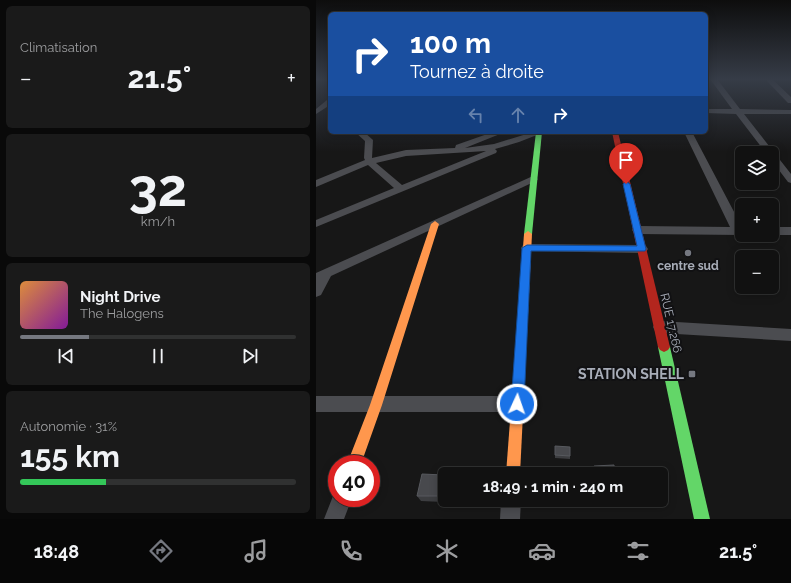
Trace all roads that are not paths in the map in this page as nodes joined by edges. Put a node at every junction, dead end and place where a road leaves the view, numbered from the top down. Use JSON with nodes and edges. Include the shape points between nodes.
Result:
{"nodes":[{"id":1,"x":328,"y":103,"type":"edge"},
{"id":2,"x":731,"y":103,"type":"edge"},
{"id":3,"x":708,"y":111,"type":"edge"},
{"id":4,"x":316,"y":112,"type":"edge"},
{"id":5,"x":738,"y":112,"type":"junction"},
{"id":6,"x":791,"y":112,"type":"edge"},
{"id":7,"x":362,"y":134,"type":"edge"},
{"id":8,"x":494,"y":134,"type":"edge"},
{"id":9,"x":510,"y":134,"type":"edge"},
{"id":10,"x":533,"y":134,"type":"edge"},
{"id":11,"x":538,"y":134,"type":"edge"},
{"id":12,"x":615,"y":134,"type":"edge"},
{"id":13,"x":689,"y":134,"type":"edge"},
{"id":14,"x":518,"y":140,"type":"junction"},
{"id":15,"x":496,"y":146,"type":"junction"},
{"id":16,"x":765,"y":146,"type":"edge"},
{"id":17,"x":452,"y":151,"type":"junction"},
{"id":18,"x":370,"y":162,"type":"junction"},
{"id":19,"x":779,"y":164,"type":"edge"},
{"id":20,"x":533,"y":179,"type":"junction"},
{"id":21,"x":791,"y":180,"type":"edge"},
{"id":22,"x":316,"y":184,"type":"edge"},
{"id":23,"x":400,"y":189,"type":"junction"},
{"id":24,"x":735,"y":221,"type":"edge"},
{"id":25,"x":316,"y":224,"type":"edge"},
{"id":26,"x":435,"y":224,"type":"junction"},
{"id":27,"x":638,"y":230,"type":"junction"},
{"id":28,"x":735,"y":231,"type":"edge"},
{"id":29,"x":779,"y":231,"type":"edge"},
{"id":30,"x":791,"y":231,"type":"edge"},
{"id":31,"x":527,"y":248,"type":"junction"},
{"id":32,"x":642,"y":249,"type":"junction"},
{"id":33,"x":321,"y":276,"type":"edge"},
{"id":34,"x":316,"y":292,"type":"edge"},
{"id":35,"x":660,"y":327,"type":"junction"},
{"id":36,"x":791,"y":335,"type":"edge"},
{"id":37,"x":316,"y":404,"type":"edge"},
{"id":38,"x":517,"y":404,"type":"junction"},
{"id":39,"x":376,"y":405,"type":"junction"},
{"id":40,"x":357,"y":455,"type":"edge"},
{"id":41,"x":513,"y":467,"type":"edge"},
{"id":42,"x":339,"y":507,"type":"edge"},
{"id":43,"x":511,"y":507,"type":"edge"},
{"id":44,"x":334,"y":519,"type":"edge"},
{"id":45,"x":510,"y":519,"type":"edge"},
{"id":46,"x":702,"y":519,"type":"edge"}],
"edges":[{"from":1,"to":4,"type":"street"},
{"from":2,"to":5,"type":"street"},
{"from":3,"to":5,"type":"street"},
{"from":5,"to":6,"type":"street"},
{"from":5,"to":16,"type":"street"},
{"from":7,"to":18,"type":"street","via":[[370,139]]},
{"from":8,"to":17,"type":"street"},
{"from":9,"to":14,"type":"street"},
{"from":10,"to":14,"type":"street"},
{"from":11,"to":20,"type":"street"},
{"from":12,"to":27,"type":"street","name":"RUE 17.266"},
{"from":13,"to":24,"type":"street"},
{"from":14,"to":15,"type":"street"},
{"from":15,"to":17,"type":"street"},
{"from":15,"to":23,"type":"street","via":[[492,152]]},
{"from":17,"to":18,"type":"street","via":[[407,153]]},
{"from":18,"to":22,"type":"street"},
{"from":18,"to":23,"type":"street"},
{"from":19,"to":21,"type":"street"},
{"from":20,"to":26,"type":"street"},
{"from":20,"to":31,"type":"street"},
{"from":23,"to":25,"type":"street"},
{"from":26,"to":33,"type":"street"},
{"from":26,"to":39,"type":"street"},
{"from":27,"to":28,"type":"street"},
{"from":27,"to":32,"type":"street","name":"RUE 17.266"},
{"from":29,"to":30,"type":"street"},
{"from":31,"to":32,"type":"street"},
{"from":31,"to":38,"type":"street"},
{"from":32,"to":35,"type":"street","name":"RUE 17.266"},
{"from":33,"to":34,"type":"street"},
{"from":35,"to":36,"type":"street"},
{"from":35,"to":46,"type":"street","name":"RUE 17.266"},
{"from":37,"to":39,"type":"street"},
{"from":38,"to":39,"type":"street"},
{"from":38,"to":41,"type":"street"},
{"from":39,"to":40,"type":"street"},
{"from":42,"to":44,"type":"street"},
{"from":43,"to":45,"type":"street"}]}
